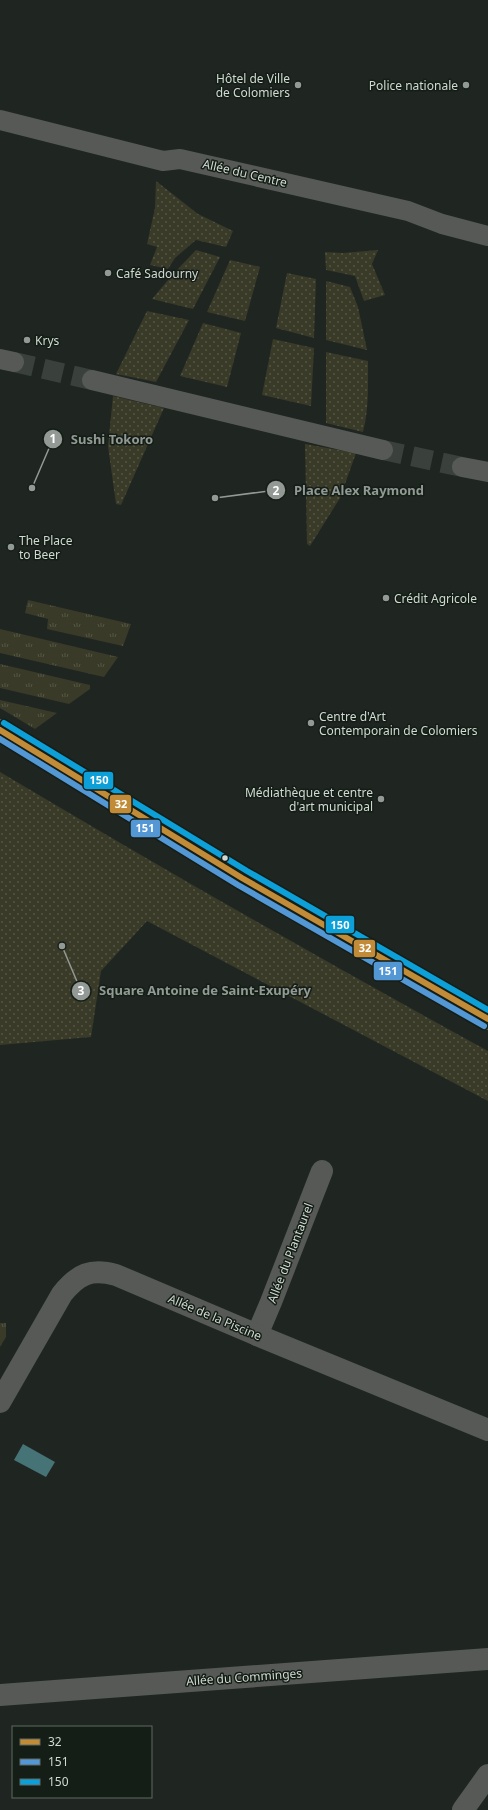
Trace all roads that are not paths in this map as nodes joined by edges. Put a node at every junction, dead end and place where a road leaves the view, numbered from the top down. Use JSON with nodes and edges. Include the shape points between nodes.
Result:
{"nodes":[{"id":1,"x":0,"y":120,"type":"edge"},
{"id":2,"x":488,"y":236,"type":"edge"},
{"id":3,"x":92,"y":380,"type":"tunnel mouth"},
{"id":4,"x":384,"y":450,"type":"tunnel mouth"},
{"id":5,"x":462,"y":467,"type":"tunnel mouth"},
{"id":6,"x":488,"y":472,"type":"edge"},
{"id":7,"x":0,"y":730,"type":"edge"},
{"id":8,"x":488,"y":1019,"type":"edge"},
{"id":9,"x":322,"y":1171,"type":"dead end"},
{"id":10,"x":257,"y":1335,"type":"junction"},
{"id":11,"x":0,"y":1402,"type":"edge"},
{"id":12,"x":488,"y":1430,"type":"edge"},
{"id":13,"x":488,"y":1659,"type":"edge"},
{"id":14,"x":0,"y":1694,"type":"edge"},
{"id":15,"x":488,"y":1775,"type":"edge"},
{"id":16,"x":463,"y":1810,"type":"edge"}],
"edges":[{"from":1,"to":2,"type":"street","name":"Allée du Centre","via":[[163,161],[180,159],[408,211],[442,224]]},
{"from":3,"to":4,"type":"street"},
{"from":5,"to":6,"type":"street"},
{"from":7,"to":8,"type":"street","via":[[229,870]]},
{"from":9,"to":10,"type":"street","name":"Allée du Plantaurel"},
{"from":10,"to":11,"type":"street","name":"Allée de la Piscine","via":[[116,1275],[106,1272],[88,1273],[78,1277],[62,1294]]},
{"from":10,"to":12,"type":"street","name":"Allée de la Piscine"},
{"from":13,"to":14,"type":"street","name":"Allée du Comminges"},
{"from":15,"to":16,"type":"street"}]}
